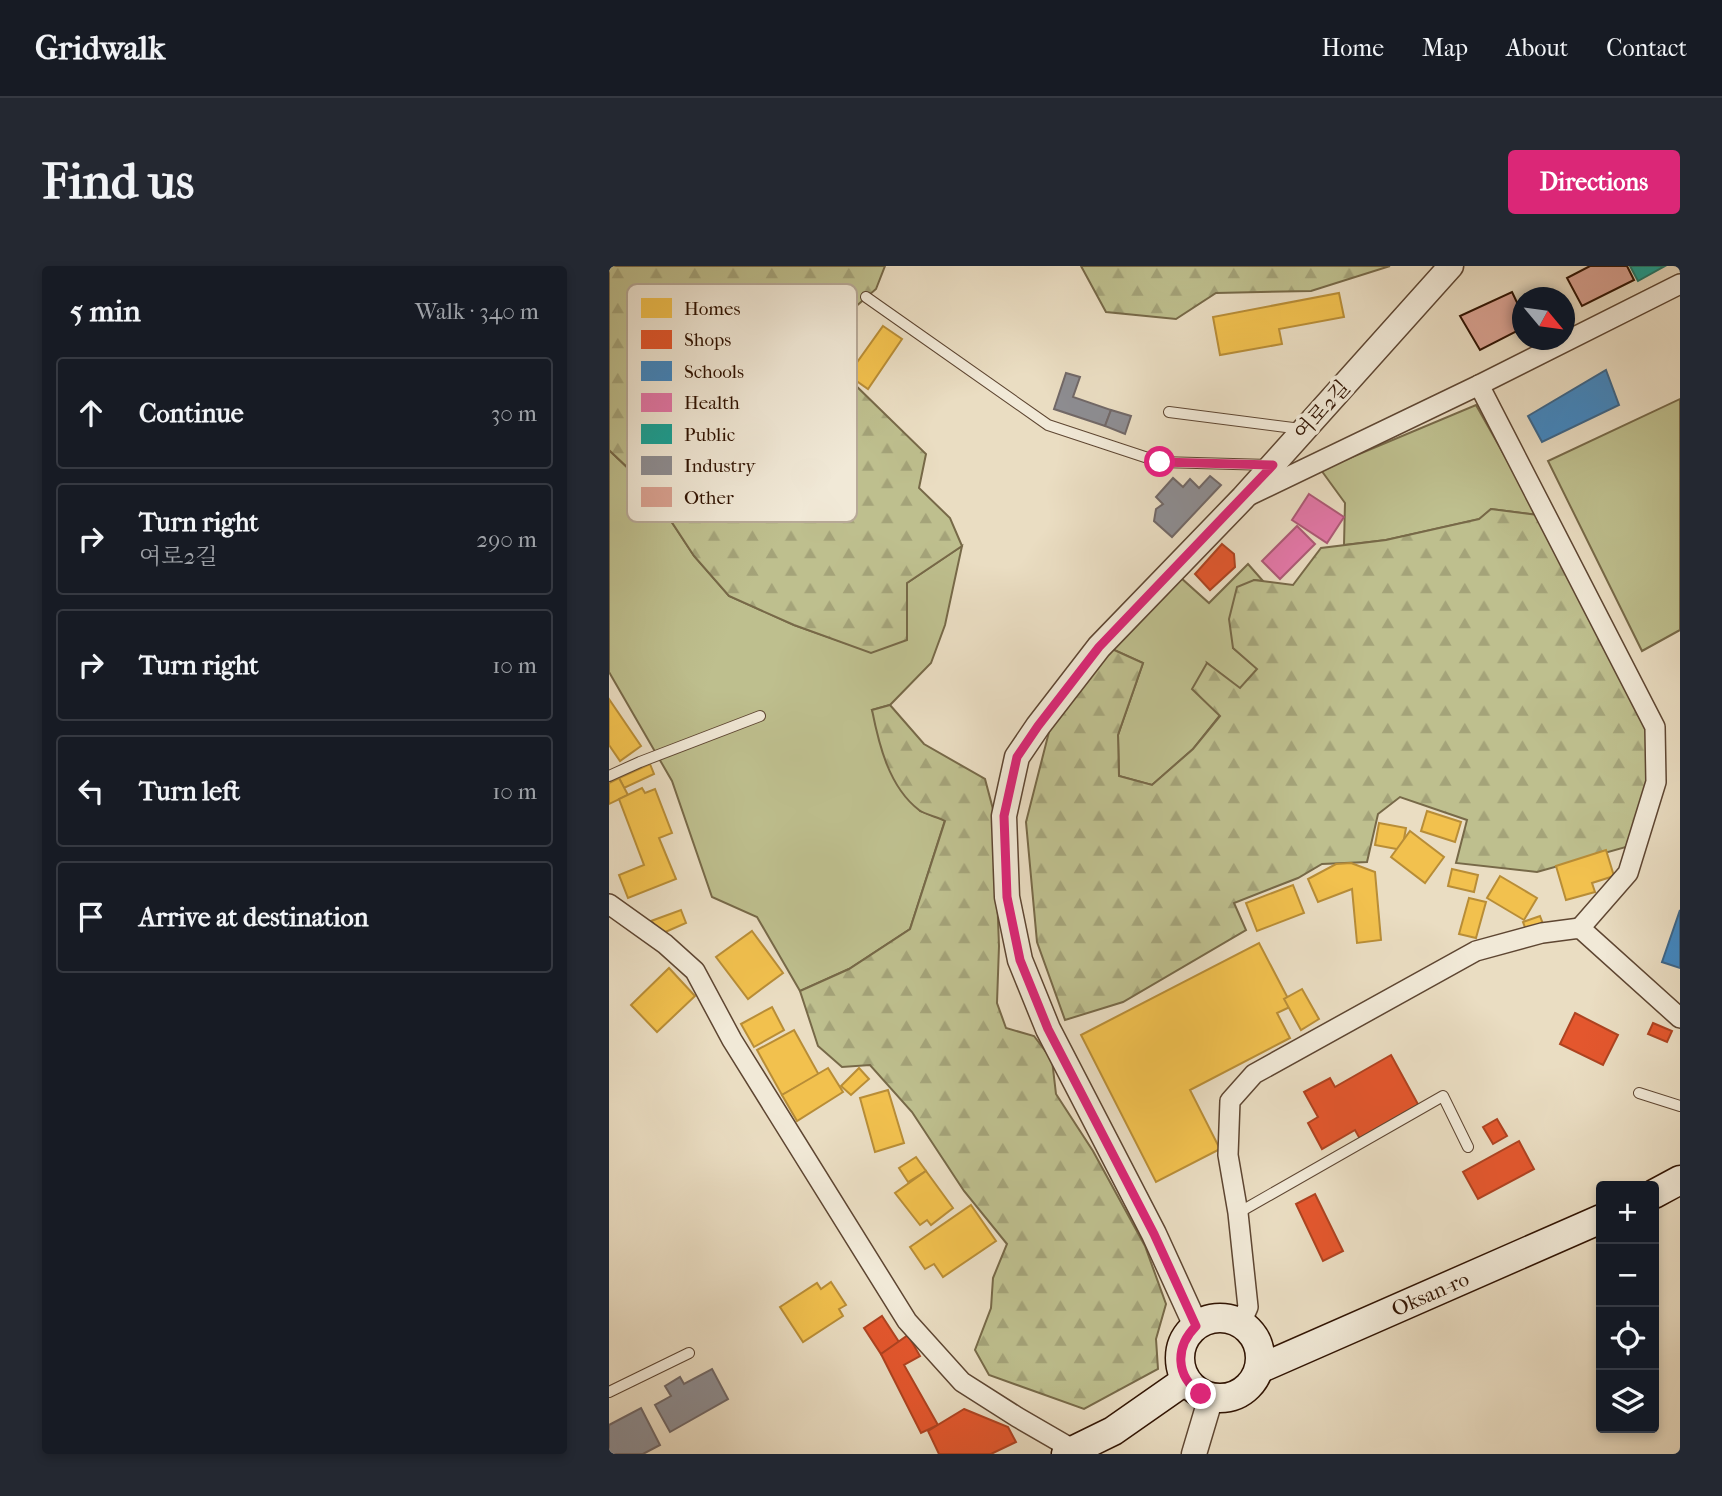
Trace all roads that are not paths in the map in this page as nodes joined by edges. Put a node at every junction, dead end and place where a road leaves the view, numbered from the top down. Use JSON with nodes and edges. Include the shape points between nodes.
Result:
{"nodes":[{"id":1,"x":1451,"y":266,"type":"edge"},
{"id":2,"x":1680,"y":284,"type":"edge"},
{"id":3,"x":866,"y":298,"type":"dead end"},
{"id":4,"x":1479,"y":385,"type":"junction"},
{"id":5,"x":1169,"y":412,"type":"dead end"},
{"id":6,"x":1305,"y":430,"type":"junction"},
{"id":7,"x":1273,"y":465,"type":"junction"},
{"id":8,"x":1243,"y":498,"type":"junction"},
{"id":9,"x":761,"y":716,"type":"dead end"},
{"id":10,"x":609,"y":776,"type":"edge"},
{"id":11,"x":609,"y":904,"type":"edge"},
{"id":12,"x":1580,"y":928,"type":"junction"},
{"id":13,"x":1680,"y":1018,"type":"edge"},
{"id":14,"x":1639,"y":1093,"type":"dead end"},
{"id":15,"x":1680,"y":1106,"type":"edge"},
{"id":16,"x":1468,"y":1147,"type":"dead end"},
{"id":17,"x":1680,"y":1180,"type":"edge"},
{"id":18,"x":1659,"y":1191,"type":"edge"},
{"id":19,"x":1238,"y":1213,"type":"junction"},
{"id":20,"x":1596,"y":1221,"type":"edge"},
{"id":21,"x":1241,"y":1323,"type":"junction"},
{"id":22,"x":1196,"y":1326,"type":"junction"},
{"id":23,"x":689,"y":1353,"type":"dead end"},
{"id":24,"x":1259,"y":1369,"type":"junction"},
{"id":25,"x":1187,"y":1380,"type":"junction"},
{"id":26,"x":609,"y":1392,"type":"edge"},
{"id":27,"x":1211,"y":1397,"type":"junction"},
{"id":28,"x":1070,"y":1452,"type":"edge"},
{"id":29,"x":1195,"y":1454,"type":"edge"}],
"edges":[{"from":1,"to":6,"type":"street","name":"여로2길"},
{"from":2,"to":4,"type":"street"},
{"from":3,"to":7,"type":"lane","via":[[1048,425],[1160,462]]},
{"from":4,"to":8,"type":"street"},
{"from":4,"to":12,"type":"street","via":[[1655,727],[1655,782],[1627,873]]},
{"from":5,"to":6,"type":"lane"},
{"from":6,"to":7,"type":"street","name":"여로2길"},
{"from":7,"to":8,"type":"street","name":"여로2길"},
{"from":8,"to":22,"type":"street","name":"여로2길","via":[[1099,647],[1038,726],[1017,757],[1004,816],[1007,897],[1020,960],[1048,1029]]},
{"from":9,"to":10,"type":"lane"},
{"from":11,"to":28,"type":"street","via":[[695,971],[732,1040],[907,1321],[962,1382]]},
{"from":12,"to":13,"type":"street"},
{"from":12,"to":19,"type":"street","via":[[1476,951],[1254,1074],[1230,1101],[1228,1155]]},
{"from":14,"to":15,"type":"lane"},
{"from":16,"to":19,"type":"lane","via":[[1443,1096]]},
{"from":17,"to":18,"type":"main road"},
{"from":19,"to":21,"type":"street","via":[[1248,1307]]},
{"from":20,"to":24,"type":"main road","name":"Oksan-ro"},
{"from":21,"to":22,"type":"main road","via":[[1218,1318]]},
{"from":21,"to":24,"type":"main road","via":[[1258,1343]]},
{"from":22,"to":25,"type":"main road","via":[[1180,1357]]},
{"from":23,"to":26,"type":"lane"},
{"from":24,"to":27,"type":"main road","via":[[1254,1380],[1235,1396]]},
{"from":25,"to":27,"type":"main road"},
{"from":25,"to":28,"type":"main road","via":[[1113,1432]]},
{"from":27,"to":29,"type":"street"}]}
